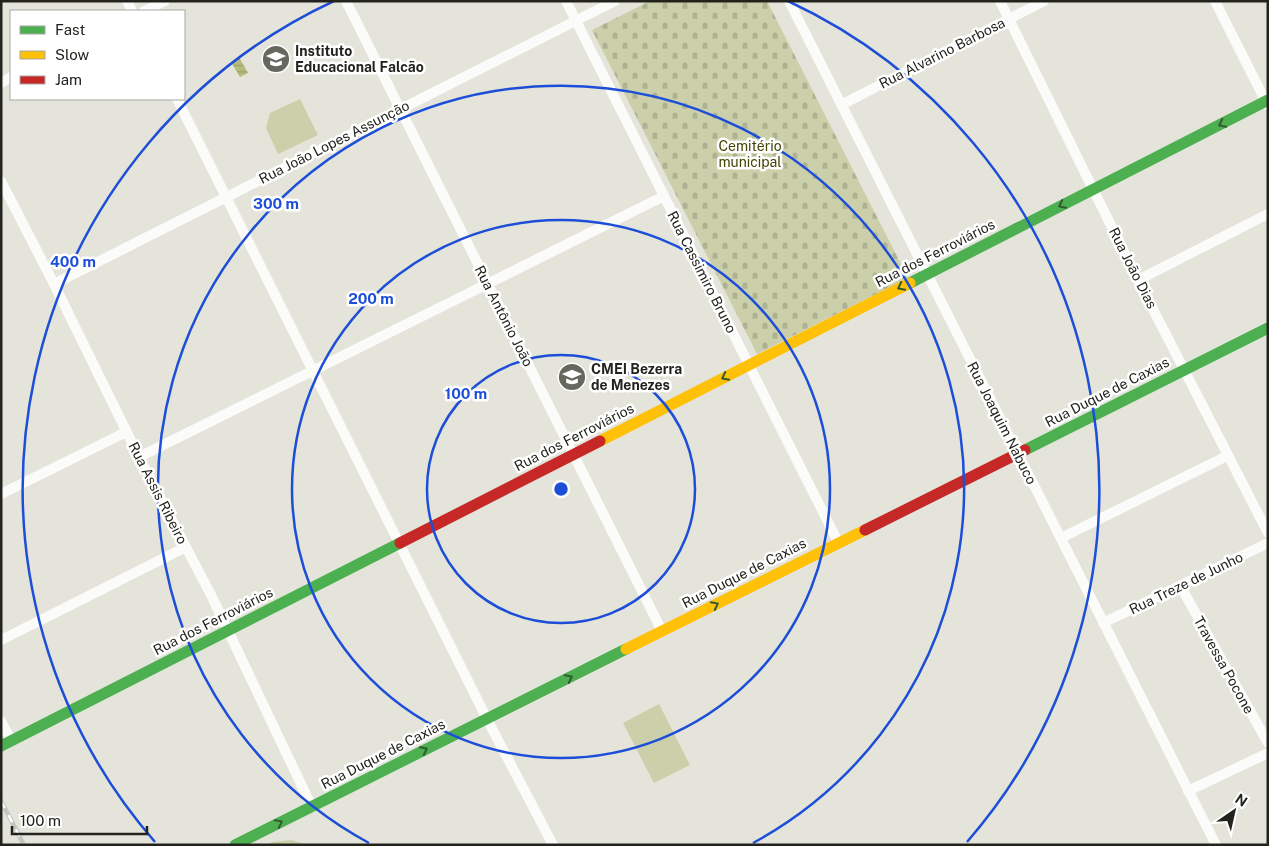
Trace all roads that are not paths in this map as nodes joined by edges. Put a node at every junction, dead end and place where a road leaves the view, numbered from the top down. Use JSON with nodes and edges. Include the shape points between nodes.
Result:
{"nodes":[{"id":1,"x":165,"y":1,"type":"edge"},
{"id":2,"x":346,"y":1,"type":"edge"},
{"id":3,"x":566,"y":1,"type":"edge"},
{"id":4,"x":615,"y":1,"type":"edge"},
{"id":5,"x":789,"y":1,"type":"edge"},
{"id":6,"x":1000,"y":1,"type":"edge"},
{"id":7,"x":1044,"y":1,"type":"edge"},
{"id":8,"x":1215,"y":1,"type":"edge"},
{"id":9,"x":146,"y":10,"type":"edge"},
{"id":10,"x":1008,"y":18,"type":"junction"},
{"id":11,"x":576,"y":21,"type":"junction"},
{"id":12,"x":177,"y":100,"type":"edge"},
{"id":13,"x":1267,"y":103,"type":"edge"},
{"id":14,"x":841,"y":105,"type":"junction"},
{"id":15,"x":400,"y":110,"type":"junction"},
{"id":16,"x":1,"y":181,"type":"edge"},
{"id":17,"x":1093,"y":189,"type":"junction"},
{"id":18,"x":664,"y":196,"type":"junction"},
{"id":19,"x":226,"y":197,"type":"junction"},
{"id":20,"x":1268,"y":214,"type":"edge"},
{"id":21,"x":927,"y":274,"type":"junction"},
{"id":22,"x":1138,"y":280,"type":"junction"},
{"id":23,"x":487,"y":283,"type":"junction"},
{"id":24,"x":54,"y":284,"type":"junction"},
{"id":25,"x":1267,"y":329,"type":"edge"},
{"id":26,"x":749,"y":365,"type":"junction"},
{"id":27,"x":313,"y":370,"type":"junction"},
{"id":28,"x":1184,"y":370,"type":"junction"},
{"id":29,"x":126,"y":432,"type":"junction"},
{"id":30,"x":1018,"y":453,"type":"junction"},
{"id":31,"x":573,"y":454,"type":"junction"},
{"id":32,"x":1228,"y":456,"type":"junction"},
{"id":33,"x":139,"y":457,"type":"junction"},
{"id":34,"x":1,"y":494,"type":"edge"},
{"id":35,"x":1268,"y":533,"type":"edge"},
{"id":36,"x":1061,"y":538,"type":"junction"},
{"id":37,"x":838,"y":542,"type":"junction"},
{"id":38,"x":400,"y":543,"type":"junction"},
{"id":39,"x":1268,"y":543,"type":"edge"},
{"id":40,"x":186,"y":547,"type":"junction"},
{"id":41,"x":1181,"y":586,"type":"junction"},
{"id":42,"x":1104,"y":623,"type":"junction"},
{"id":43,"x":227,"y":630,"type":"junction"},
{"id":44,"x":662,"y":631,"type":"junction"},
{"id":45,"x":1,"y":640,"type":"edge"},
{"id":46,"x":488,"y":719,"type":"junction"},
{"id":47,"x":1,"y":721,"type":"edge"},
{"id":48,"x":6,"y":743,"type":"edge"},
{"id":49,"x":1268,"y":743,"type":"edge"},
{"id":50,"x":1268,"y":753,"type":"edge"},
{"id":51,"x":1188,"y":791,"type":"junction"},
{"id":52,"x":312,"y":807,"type":"junction"},
{"id":53,"x":235,"y":845,"type":"edge"},
{"id":54,"x":553,"y":845,"type":"edge"},
{"id":55,"x":1216,"y":845,"type":"edge"}],
"edges":[{"from":1,"to":9,"type":"street"},
{"from":2,"to":15,"type":"street","name":"Rua Antônio João"},
{"from":3,"to":11,"type":"street","name":"Rua Cassimiro Bruno"},
{"from":4,"to":11,"type":"street","name":"Rua João Lopes Assunção"},
{"from":5,"to":14,"type":"street","name":"Rua Joaquim Nabuco"},
{"from":6,"to":10,"type":"street","name":"Rua João Dias"},
{"from":7,"to":10,"type":"street","name":"Rua Alvarino Barbosa"},
{"from":8,"to":13,"type":"street"},
{"from":10,"to":14,"type":"street","name":"Rua Alvarino Barbosa"},
{"from":10,"to":17,"type":"street","name":"Rua João Dias"},
{"from":11,"to":15,"type":"street","name":"Rua João Lopes Assunção"},
{"from":11,"to":18,"type":"street","name":"Rua Cassimiro Bruno"},
{"from":12,"to":19,"type":"street"},
{"from":13,"to":17,"type":"main road","name":"Rua dos Ferroviários","one_way":true},
{"from":14,"to":21,"type":"street","name":"Rua Joaquim Nabuco"},
{"from":15,"to":19,"type":"street","name":"Rua João Lopes Assunção"},
{"from":15,"to":23,"type":"street","name":"Rua Antônio João"},
{"from":16,"to":24,"type":"street","name":"Rua Assis Ribeiro"},
{"from":17,"to":21,"type":"main road","name":"Rua dos Ferroviários","one_way":true},
{"from":17,"to":22,"type":"street","name":"Rua João Dias"},
{"from":18,"to":23,"type":"street"},
{"from":18,"to":26,"type":"street","name":"Rua Cassimiro Bruno"},
{"from":19,"to":24,"type":"street","name":"Rua João Lopes Assunção"},
{"from":19,"to":27,"type":"street"},
{"from":20,"to":22,"type":"street"},
{"from":21,"to":26,"type":"main road","name":"Rua dos Ferroviários","one_way":true},
{"from":21,"to":30,"type":"street","name":"Rua Joaquim Nabuco"},
{"from":22,"to":28,"type":"street","name":"Rua João Dias"},
{"from":23,"to":27,"type":"street"},
{"from":23,"to":31,"type":"street","name":"Rua Antônio João"},
{"from":24,"to":29,"type":"street","name":"Rua Assis Ribeiro"},
{"from":25,"to":28,"type":"main road","name":"Rua Duque de Caxias"},
{"from":26,"to":31,"type":"main road","name":"Rua dos Ferroviários","one_way":true},
{"from":26,"to":37,"type":"street","name":"Rua Cassimiro Bruno"},
{"from":27,"to":33,"type":"street"},
{"from":27,"to":38,"type":"street"},
{"from":28,"to":30,"type":"main road","name":"Rua Duque de Caxias"},
{"from":28,"to":32,"type":"street","name":"Rua João Dias"},
{"from":29,"to":33,"type":"street","name":"Rua Assis Ribeiro"},
{"from":29,"to":34,"type":"street"},
{"from":30,"to":36,"type":"street","name":"Rua Joaquim Nabuco"},
{"from":30,"to":37,"type":"main road","name":"Rua Duque de Caxias"},
{"from":31,"to":38,"type":"main road","name":"Rua dos Ferroviários"},
{"from":31,"to":44,"type":"street","name":"Rua Antônio João"},
{"from":32,"to":35,"type":"street","name":"Rua João Dias"},
{"from":32,"to":36,"type":"street"},
{"from":33,"to":40,"type":"street","name":"Rua Assis Ribeiro"},
{"from":36,"to":42,"type":"street","name":"Rua Joaquim Nabuco"},
{"from":44,"to":37,"type":"main road","name":"Rua Duque de Caxias","one_way":true},
{"from":38,"to":43,"type":"main road","name":"Rua dos Ferroviários"},
{"from":38,"to":46,"type":"street"},
{"from":39,"to":41,"type":"street","name":"Rua Treze de Junho"},
{"from":40,"to":43,"type":"street","name":"Rua Assis Ribeiro"},
{"from":40,"to":45,"type":"street"},
{"from":41,"to":42,"type":"street","name":"Rua Treze de Junho"},
{"from":41,"to":49,"type":"street","name":"Travessa Pocone"},
{"from":42,"to":51,"type":"street","name":"Rua Joaquim Nabuco"},
{"from":43,"to":48,"type":"main road","name":"Rua dos Ferroviários"},
{"from":43,"to":52,"type":"street","name":"Rua Assis Ribeiro"},
{"from":46,"to":44,"type":"main road","name":"Rua Duque de Caxias","one_way":true},
{"from":52,"to":46,"type":"main road","name":"Rua Duque de Caxias","one_way":true},
{"from":46,"to":54,"type":"street"},
{"from":47,"to":48,"type":"street"},
{"from":50,"to":51,"type":"street"},
{"from":51,"to":55,"type":"street","name":"Rua Joaquim Nabuco"},
{"from":53,"to":52,"type":"main road","name":"Rua Duque de Caxias","one_way":true}]}
